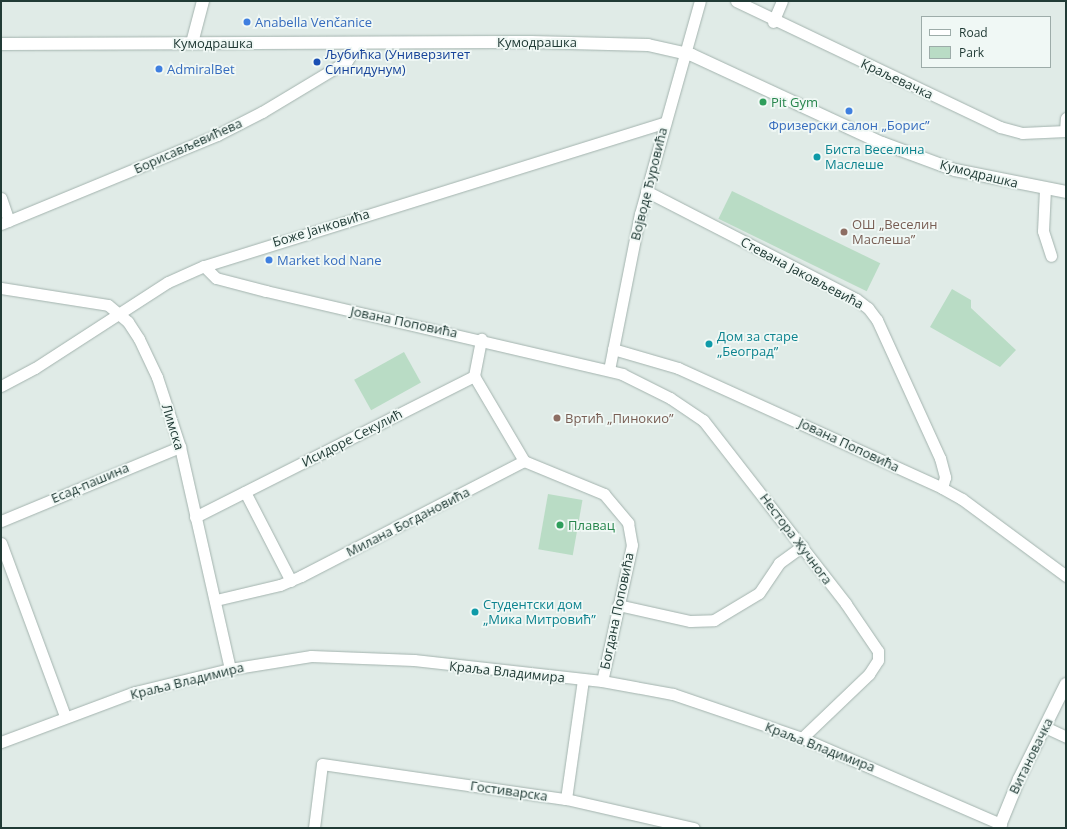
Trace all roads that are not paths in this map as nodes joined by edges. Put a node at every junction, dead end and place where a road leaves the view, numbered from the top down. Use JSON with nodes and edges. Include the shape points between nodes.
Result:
{"nodes":[{"id":1,"x":203,"y":1,"type":"edge"},
{"id":2,"x":700,"y":1,"type":"edge"},
{"id":3,"x":736,"y":1,"type":"edge"},
{"id":4,"x":782,"y":1,"type":"edge"},
{"id":5,"x":773,"y":22,"type":"junction"},
{"id":6,"x":192,"y":42,"type":"junction"},
{"id":7,"x":359,"y":43,"type":"junction"},
{"id":8,"x":1,"y":44,"type":"edge"},
{"id":9,"x":686,"y":53,"type":"junction"},
{"id":10,"x":1066,"y":118,"type":"edge"},
{"id":11,"x":665,"y":122,"type":"junction"},
{"id":12,"x":1065,"y":131,"type":"edge"},
{"id":13,"x":1045,"y":190,"type":"junction"},
{"id":14,"x":646,"y":191,"type":"junction"},
{"id":15,"x":1066,"y":192,"type":"edge"},
{"id":16,"x":1,"y":198,"type":"edge"},
{"id":17,"x":5,"y":223,"type":"edge"},
{"id":18,"x":1051,"y":256,"type":"dead end"},
{"id":19,"x":204,"y":266,"type":"junction"},
{"id":20,"x":1,"y":288,"type":"edge"},
{"id":21,"x":118,"y":312,"type":"junction"},
{"id":22,"x":482,"y":339,"type":"junction"},
{"id":23,"x":613,"y":349,"type":"junction"},
{"id":24,"x":609,"y":370,"type":"junction"},
{"id":25,"x":474,"y":376,"type":"junction"},
{"id":26,"x":1,"y":386,"type":"edge"},
{"id":27,"x":180,"y":448,"type":"junction"},
{"id":28,"x":524,"y":461,"type":"junction"},
{"id":29,"x":942,"y":488,"type":"junction"},
{"id":30,"x":245,"y":492,"type":"junction"},
{"id":31,"x":195,"y":517,"type":"junction"},
{"id":32,"x":1,"y":521,"type":"edge"},
{"id":33,"x":1,"y":543,"type":"edge"},
{"id":34,"x":802,"y":546,"type":"junction"},
{"id":35,"x":1066,"y":576,"type":"edge"},
{"id":36,"x":291,"y":581,"type":"junction"},
{"id":37,"x":216,"y":600,"type":"junction"},
{"id":38,"x":618,"y":605,"type":"junction"},
{"id":39,"x":230,"y":669,"type":"junction"},
{"id":40,"x":583,"y":680,"type":"junction"},
{"id":41,"x":602,"y":681,"type":"junction"},
{"id":42,"x":1066,"y":684,"type":"edge"},
{"id":43,"x":64,"y":716,"type":"junction"},
{"id":44,"x":1045,"y":728,"type":"junction"},
{"id":45,"x":1066,"y":737,"type":"edge"},
{"id":46,"x":802,"y":738,"type":"junction"},
{"id":47,"x":1,"y":742,"type":"edge"},
{"id":48,"x":566,"y":799,"type":"junction"},
{"id":49,"x":1000,"y":826,"type":"edge"},
{"id":50,"x":314,"y":828,"type":"edge"},
{"id":51,"x":694,"y":828,"type":"edge"}],
"edges":[{"from":1,"to":6,"type":"street"},
{"from":2,"to":9,"type":"street","name":"Војводе Ђуровића"},
{"from":3,"to":5,"type":"street","name":"Краљевачка"},
{"from":4,"to":5,"type":"street"},
{"from":5,"to":12,"type":"street","name":"Краљевачка","via":[[1000,127],[1022,133]]},
{"from":6,"to":7,"type":"street","name":"Кумодрашка"},
{"from":6,"to":8,"type":"street","name":"Кумодрашка"},
{"from":7,"to":9,"type":"street","name":"Кумодрашка","via":[[634,43]]},
{"from":7,"to":17,"type":"street","name":"Борисављевићева","via":[[348,61],[262,112],[217,135]]},
{"from":9,"to":11,"type":"street","name":"Војводе Ђуровића"},
{"from":9,"to":13,"type":"street","name":"Кумодрашка","via":[[916,156],[968,174]]},
{"from":10,"to":12,"type":"street","name":"Краљевачка"},
{"from":11,"to":14,"type":"street","name":"Војводе Ђуровића"},
{"from":11,"to":19,"type":"street","name":"Боже Јанковића"},
{"from":13,"to":15,"type":"street","name":"Кумодрашка"},
{"from":13,"to":18,"type":"street","via":[[1043,231]]},
{"from":14,"to":23,"type":"street","name":"Војводе Ђуровића"},
{"from":14,"to":29,"type":"street","name":"Стевана Јаковљевића","via":[[856,298],[868,308],[877,320],[940,458],[945,477]]},
{"from":16,"to":17,"type":"street"},
{"from":19,"to":21,"type":"street","name":"Боже Јанковића","via":[[168,282]]},
{"from":19,"to":22,"type":"street","name":"Јована Поповића","via":[[216,278]]},
{"from":20,"to":21,"type":"street","name":"Лимска","via":[[108,305]]},
{"from":21,"to":26,"type":"street","name":"Боже Јанковића","via":[[35,368]]},
{"from":21,"to":27,"type":"street","name":"Лимска","via":[[139,339],[151,362]]},
{"from":22,"to":24,"type":"street","name":"Јована Поповића"},
{"from":22,"to":25,"type":"street"},
{"from":23,"to":24,"type":"street","name":"Војводе Ђуровића"},
{"from":23,"to":29,"type":"street","name":"Јована Поповића","via":[[685,372]]},
{"from":24,"to":34,"type":"street","name":"Нестора Жучнога","via":[[670,398],[703,420]]},
{"from":25,"to":28,"type":"street"},
{"from":25,"to":30,"type":"street","name":"Исидоре Секулић"},
{"from":27,"to":31,"type":"street","name":"Лимска"},
{"from":27,"to":32,"type":"street","name":"Есад-пашина"},
{"from":28,"to":36,"type":"street","name":"Милана Богдановића"},
{"from":28,"to":38,"type":"street","name":"Богдана Поповића","via":[[604,494],[625,518],[632,546]]},
{"from":29,"to":35,"type":"street","name":"Јована Поповића","via":[[962,499]]},
{"from":30,"to":31,"type":"street","name":"Исидоре Секулић"},
{"from":30,"to":36,"type":"street"},
{"from":31,"to":37,"type":"street","name":"Лимска"},
{"from":33,"to":43,"type":"street"},
{"from":34,"to":38,"type":"street","via":[[779,564],[759,593],[714,620],[690,621]]},
{"from":34,"to":46,"type":"street","name":"Нестора Жучнога","via":[[846,604],[878,656],[869,674]]},
{"from":36,"to":37,"type":"street","name":"Милана Богдановића"},
{"from":37,"to":39,"type":"street","name":"Лимска"},
{"from":38,"to":41,"type":"street","name":"Богдана Поповића"},
{"from":39,"to":40,"type":"street","name":"Краља Владимира","via":[[311,656],[350,656]]},
{"from":39,"to":43,"type":"street","name":"Краља Владимира","via":[[135,692]]},
{"from":40,"to":41,"type":"street","name":"Краља Владимира"},
{"from":40,"to":48,"type":"street","name":"Богдана Поповића"},
{"from":41,"to":46,"type":"street","name":"Краља Владимира","via":[[673,694]]},
{"from":42,"to":44,"type":"street","name":"Витановачка"},
{"from":43,"to":47,"type":"street","name":"Краља Владимира"},
{"from":44,"to":45,"type":"street"},
{"from":44,"to":49,"type":"street","name":"Витановачка"},
{"from":46,"to":49,"type":"street","name":"Краља Владимира"},
{"from":48,"to":50,"type":"street","name":"Гостиварска","via":[[322,764]]},
{"from":48,"to":51,"type":"street","name":"Гостиварска"}]}
